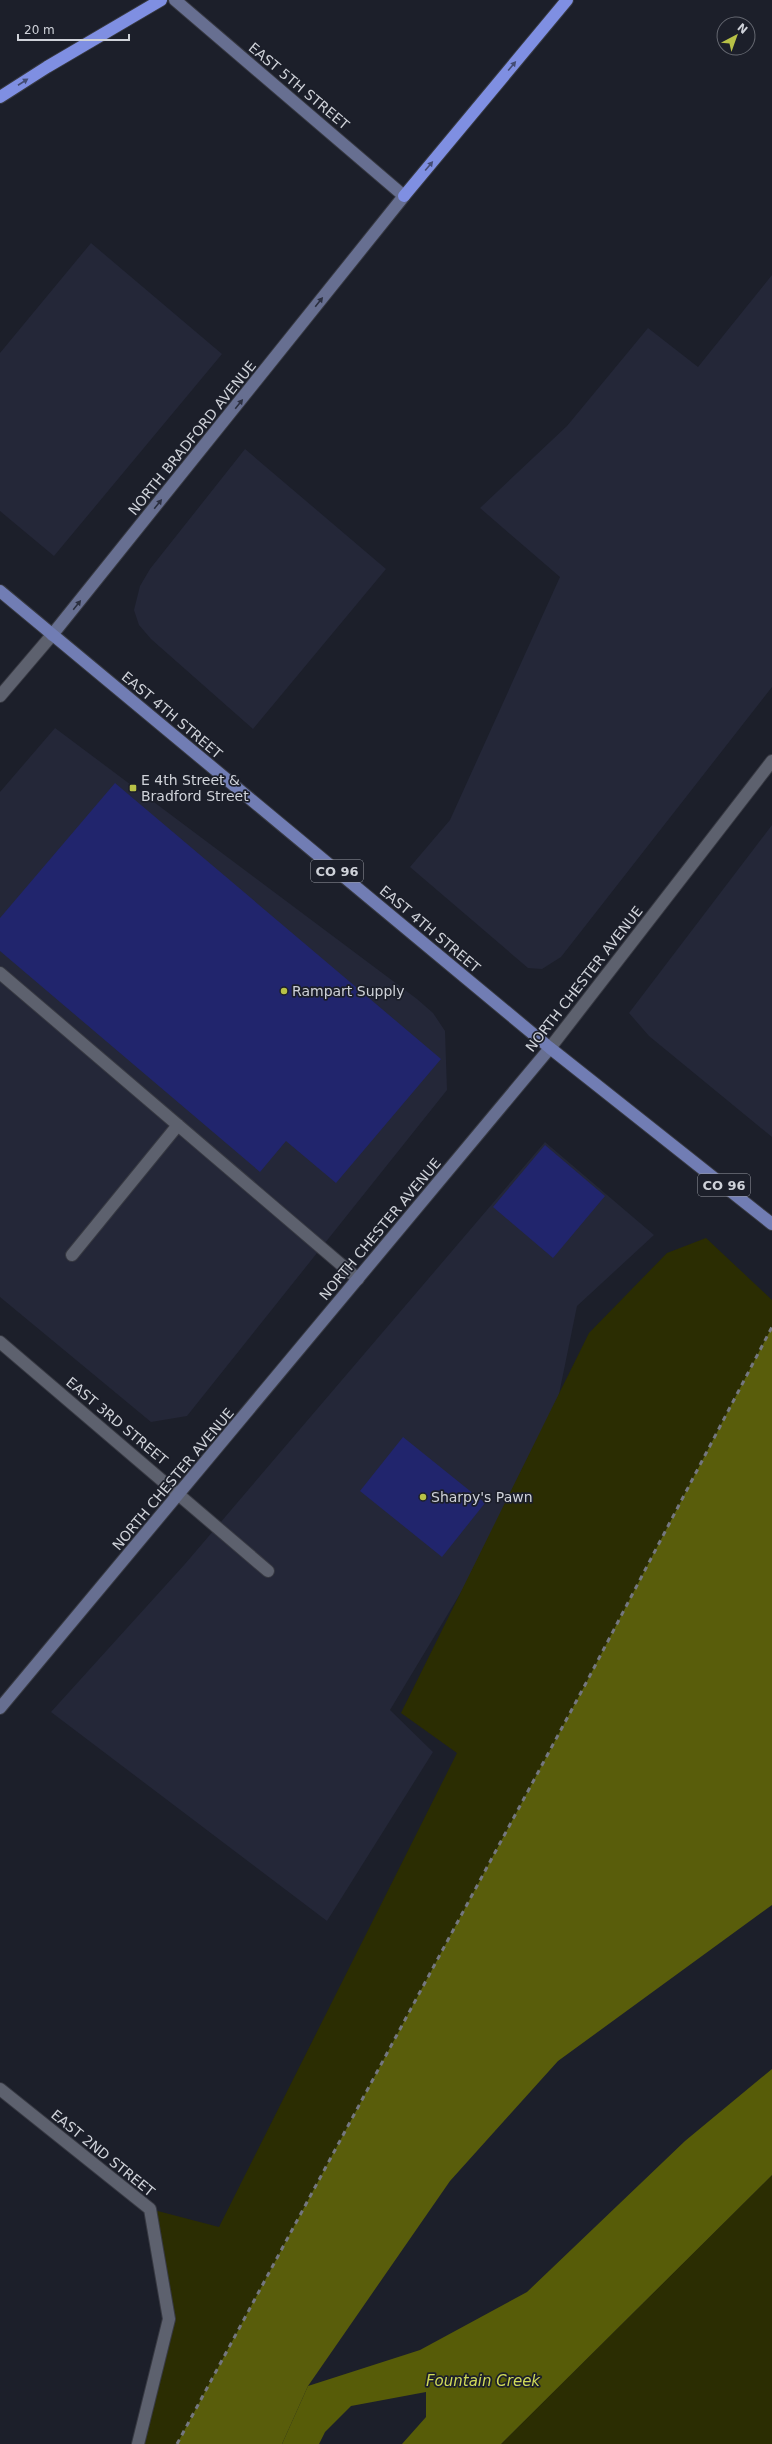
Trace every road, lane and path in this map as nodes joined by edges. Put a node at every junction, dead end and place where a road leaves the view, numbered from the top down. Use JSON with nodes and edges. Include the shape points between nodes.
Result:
{"nodes":[{"id":1,"x":162,"y":0,"type":"edge"},
{"id":2,"x":175,"y":0,"type":"edge"},
{"id":3,"x":567,"y":0,"type":"edge"},
{"id":4,"x":0,"y":97,"type":"edge"},
{"id":5,"x":404,"y":196,"type":"junction"},
{"id":6,"x":0,"y":591,"type":"edge"},
{"id":7,"x":52,"y":635,"type":"junction"},
{"id":8,"x":0,"y":696,"type":"edge"},
{"id":9,"x":772,"y":761,"type":"edge"},
{"id":10,"x":0,"y":973,"type":"edge"},
{"id":11,"x":550,"y":1048,"type":"junction"},
{"id":12,"x":178,"y":1125,"type":"junction"},
{"id":13,"x":772,"y":1224,"type":"edge"},
{"id":14,"x":72,"y":1255,"type":"dead end"},
{"id":15,"x":358,"y":1279,"type":"junction"},
{"id":16,"x":0,"y":1342,"type":"edge"},
{"id":17,"x":180,"y":1494,"type":"junction"},
{"id":18,"x":268,"y":1571,"type":"dead end"},
{"id":19,"x":0,"y":1708,"type":"edge"},
{"id":20,"x":0,"y":2089,"type":"edge"},
{"id":21,"x":138,"y":2444,"type":"edge"}],
"edges":[{"from":4,"to":1,"type":"highway","one_way":true},
{"from":2,"to":5,"type":"street","name":"EAST 5TH STREET"},
{"from":5,"to":3,"type":"highway","one_way":true},
{"from":7,"to":5,"type":"street","name":"NORTH BRADFORD AVENUE","one_way":true},
{"from":6,"to":7,"type":"main road","name":"EAST 4TH STREET","number":"CO 96"},
{"from":7,"to":8,"type":"street","name":"NORTH BRADFORD AVENUE"},
{"from":7,"to":11,"type":"main road","name":"EAST 4TH STREET","number":"CO 96"},
{"from":9,"to":11,"type":"street","name":"NORTH CHESTER AVENUE"},
{"from":10,"to":12,"type":"street"},
{"from":11,"to":13,"type":"main road","name":"EAST 4TH STREET","number":"CO 96"},
{"from":11,"to":15,"type":"street","name":"NORTH CHESTER AVENUE"},
{"from":12,"to":14,"type":"street"},
{"from":12,"to":15,"type":"street"},
{"from":15,"to":17,"type":"street","name":"NORTH CHESTER AVENUE"},
{"from":16,"to":17,"type":"street","name":"EAST 3RD STREET"},
{"from":17,"to":18,"type":"street","name":"EAST 3RD STREET"},
{"from":17,"to":19,"type":"street","name":"NORTH CHESTER AVENUE"},
{"from":20,"to":21,"type":"street","name":"EAST 2ND STREET","via":[[150,2209],[169,2319]]}]}
